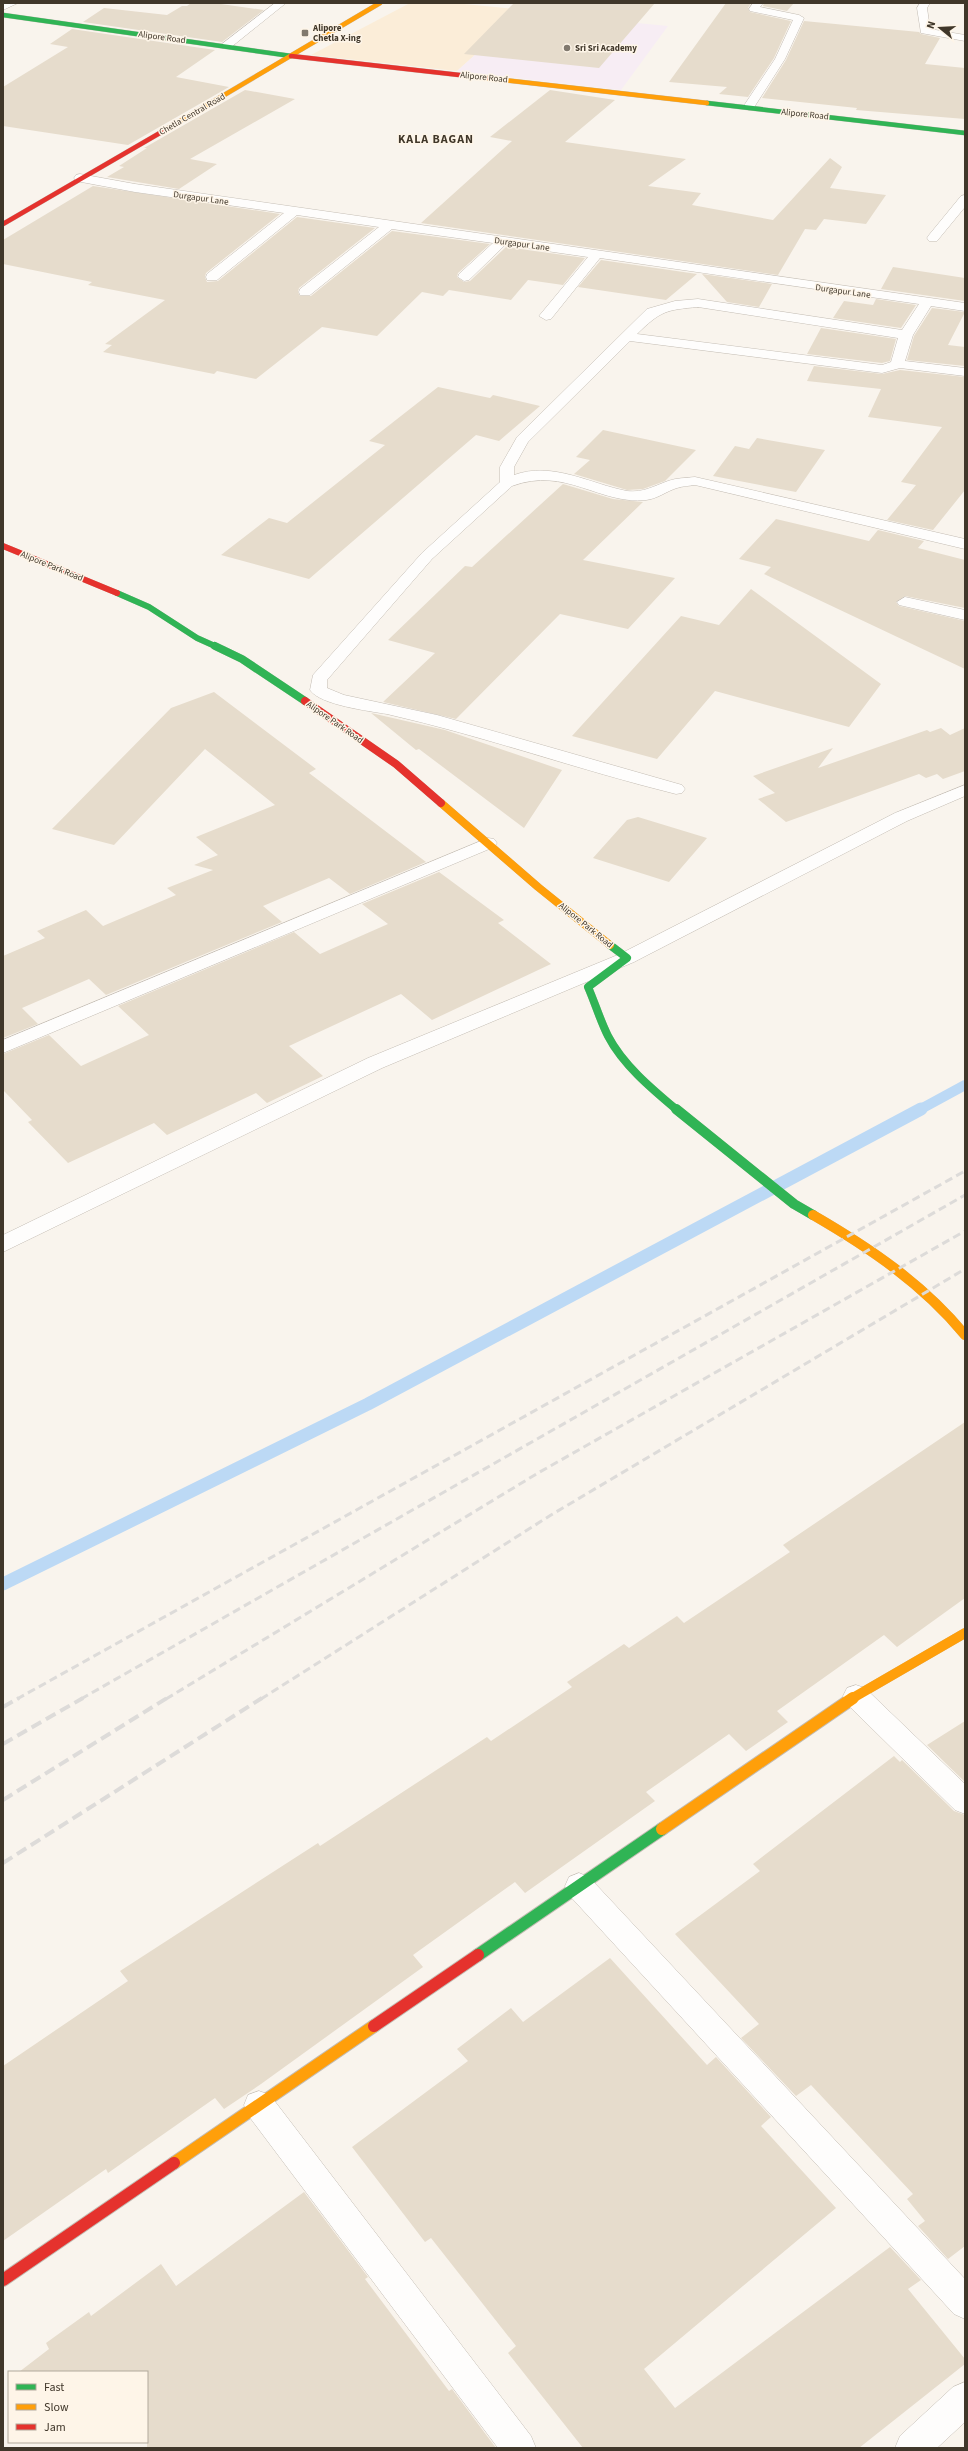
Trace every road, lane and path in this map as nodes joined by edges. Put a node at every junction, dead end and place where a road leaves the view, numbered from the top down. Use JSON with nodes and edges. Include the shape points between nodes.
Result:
{"nodes":[{"id":1,"x":13,"y":3,"type":"edge"},
{"id":2,"x":281,"y":3,"type":"edge"},
{"id":3,"x":380,"y":3,"type":"edge"},
{"id":4,"x":758,"y":3,"type":"edge"},
{"id":5,"x":925,"y":3,"type":"edge"},
{"id":6,"x":3,"y":7,"type":"edge"},
{"id":7,"x":3,"y":15,"type":"edge"},
{"id":8,"x":965,"y":38,"type":"edge"},
{"id":9,"x":226,"y":46,"type":"junction"},
{"id":10,"x":293,"y":56,"type":"junction"},
{"id":11,"x":749,"y":107,"type":"junction"},
{"id":12,"x":965,"y":133,"type":"edge"},
{"id":13,"x":80,"y":178,"type":"junction"},
{"id":14,"x":965,"y":199,"type":"edge"},
{"id":15,"x":295,"y":210,"type":"junction"},
{"id":16,"x":3,"y":224,"type":"edge"},
{"id":17,"x":390,"y":224,"type":"junction"},
{"id":18,"x":933,"y":238,"type":"dead end"},
{"id":19,"x":502,"y":241,"type":"junction"},
{"id":20,"x":597,"y":254,"type":"junction"},
{"id":21,"x":212,"y":277,"type":"dead end"},
{"id":22,"x":464,"y":277,"type":"dead end"},
{"id":23,"x":305,"y":292,"type":"dead end"},
{"id":24,"x":927,"y":302,"type":"junction"},
{"id":25,"x":965,"y":307,"type":"edge"},
{"id":26,"x":546,"y":316,"type":"dead end"},
{"id":27,"x":906,"y":335,"type":"junction"},
{"id":28,"x":627,"y":337,"type":"junction"},
{"id":29,"x":897,"y":364,"type":"junction"},
{"id":30,"x":965,"y":372,"type":"edge"},
{"id":31,"x":507,"y":483,"type":"junction"},
{"id":32,"x":965,"y":544,"type":"edge"},
{"id":33,"x":3,"y":546,"type":"edge"},
{"id":34,"x":905,"y":602,"type":"dead end"},
{"id":35,"x":965,"y":615,"type":"edge"},
{"id":36,"x":676,"y":789,"type":"dead end"},
{"id":37,"x":965,"y":790,"type":"edge"},
{"id":38,"x":488,"y":843,"type":"junction"},
{"id":39,"x":627,"y":958,"type":"junction"},
{"id":40,"x":3,"y":1047,"type":"edge"},
{"id":41,"x":3,"y":1244,"type":"edge"},
{"id":42,"x":965,"y":1335,"type":"edge"},
{"id":43,"x":965,"y":1633,"type":"edge"},
{"id":44,"x":856,"y":1696,"type":"junction"},
{"id":45,"x":965,"y":1802,"type":"edge"},
{"id":46,"x":580,"y":1886,"type":"junction"},
{"id":47,"x":259,"y":2105,"type":"junction"},
{"id":48,"x":3,"y":2280,"type":"edge"},
{"id":49,"x":965,"y":2303,"type":"edge"},
{"id":50,"x":965,"y":2399,"type":"edge"},
{"id":51,"x":519,"y":2448,"type":"edge"},
{"id":52,"x":912,"y":2448,"type":"edge"}],
"edges":[{"from":1,"to":6,"type":"street"},
{"from":2,"to":9,"type":"street"},
{"from":3,"to":10,"type":"main road","name":"Chetla Central Road"},
{"from":4,"to":11,"type":"street","via":[[754,10],[799,18],[780,59]]},
{"from":5,"to":8,"type":"street","via":[[922,8],[925,31]]},
{"from":7,"to":9,"type":"main road","name":"Alipore Road"},
{"from":9,"to":10,"type":"main road","name":"Alipore Road"},
{"from":10,"to":11,"type":"main road","name":"Alipore Road"},
{"from":10,"to":13,"type":"main road","name":"Chetla Central Road"},
{"from":11,"to":12,"type":"main road","name":"Alipore Road"},
{"from":13,"to":15,"type":"street","name":"Durgapur Lane"},
{"from":13,"to":16,"type":"main road","name":"Chetla Central Road"},
{"from":14,"to":18,"type":"street"},
{"from":15,"to":17,"type":"street","name":"Durgapur Lane"},
{"from":15,"to":21,"type":"street"},
{"from":17,"to":19,"type":"street","name":"Durgapur Lane"},
{"from":17,"to":23,"type":"street"},
{"from":19,"to":20,"type":"street","name":"Durgapur Lane"},
{"from":19,"to":22,"type":"street"},
{"from":20,"to":24,"type":"street","name":"Durgapur Lane"},
{"from":20,"to":26,"type":"street"},
{"from":24,"to":25,"type":"street","name":"Durgapur Lane"},
{"from":24,"to":27,"type":"street"},
{"from":27,"to":28,"type":"street","via":[[698,303],[675,305],[652,312]]},
{"from":27,"to":29,"type":"street"},
{"from":28,"to":29,"type":"street","via":[[882,369],[892,368]]},
{"from":28,"to":31,"type":"street","via":[[522,440],[507,467]]},
{"from":29,"to":30,"type":"street"},
{"from":31,"to":32,"type":"street","via":[[523,477],[552,476],[576,479],[626,495],[646,496],[674,484],[695,481]]},
{"from":31,"to":36,"type":"street","via":[[427,556],[318,679],[318,690],[339,699],[431,719]]},
{"from":33,"to":38,"type":"main road","name":"Alipore Park Road","via":[[149,607],[197,638],[242,659],[396,764]]},
{"from":34,"to":35,"type":"street"},
{"from":37,"to":39,"type":"street","via":[[901,817]]},
{"from":38,"to":39,"type":"main road","name":"Alipore Park Road","via":[[538,887]]},
{"from":38,"to":40,"type":"street"},
{"from":39,"to":41,"type":"street","via":[[375,1063]]},
{"from":39,"to":42,"type":"main road","via":[[588,987],[608,1036],[624,1059],[653,1090],[794,1204],[849,1235],[926,1292]]},
{"from":43,"to":44,"type":"main road"},
{"from":44,"to":45,"type":"street"},
{"from":44,"to":46,"type":"main road"},
{"from":46,"to":47,"type":"main road"},
{"from":46,"to":49,"type":"street"},
{"from":47,"to":48,"type":"main road"},
{"from":47,"to":51,"type":"street"},
{"from":50,"to":52,"type":"street"}]}
